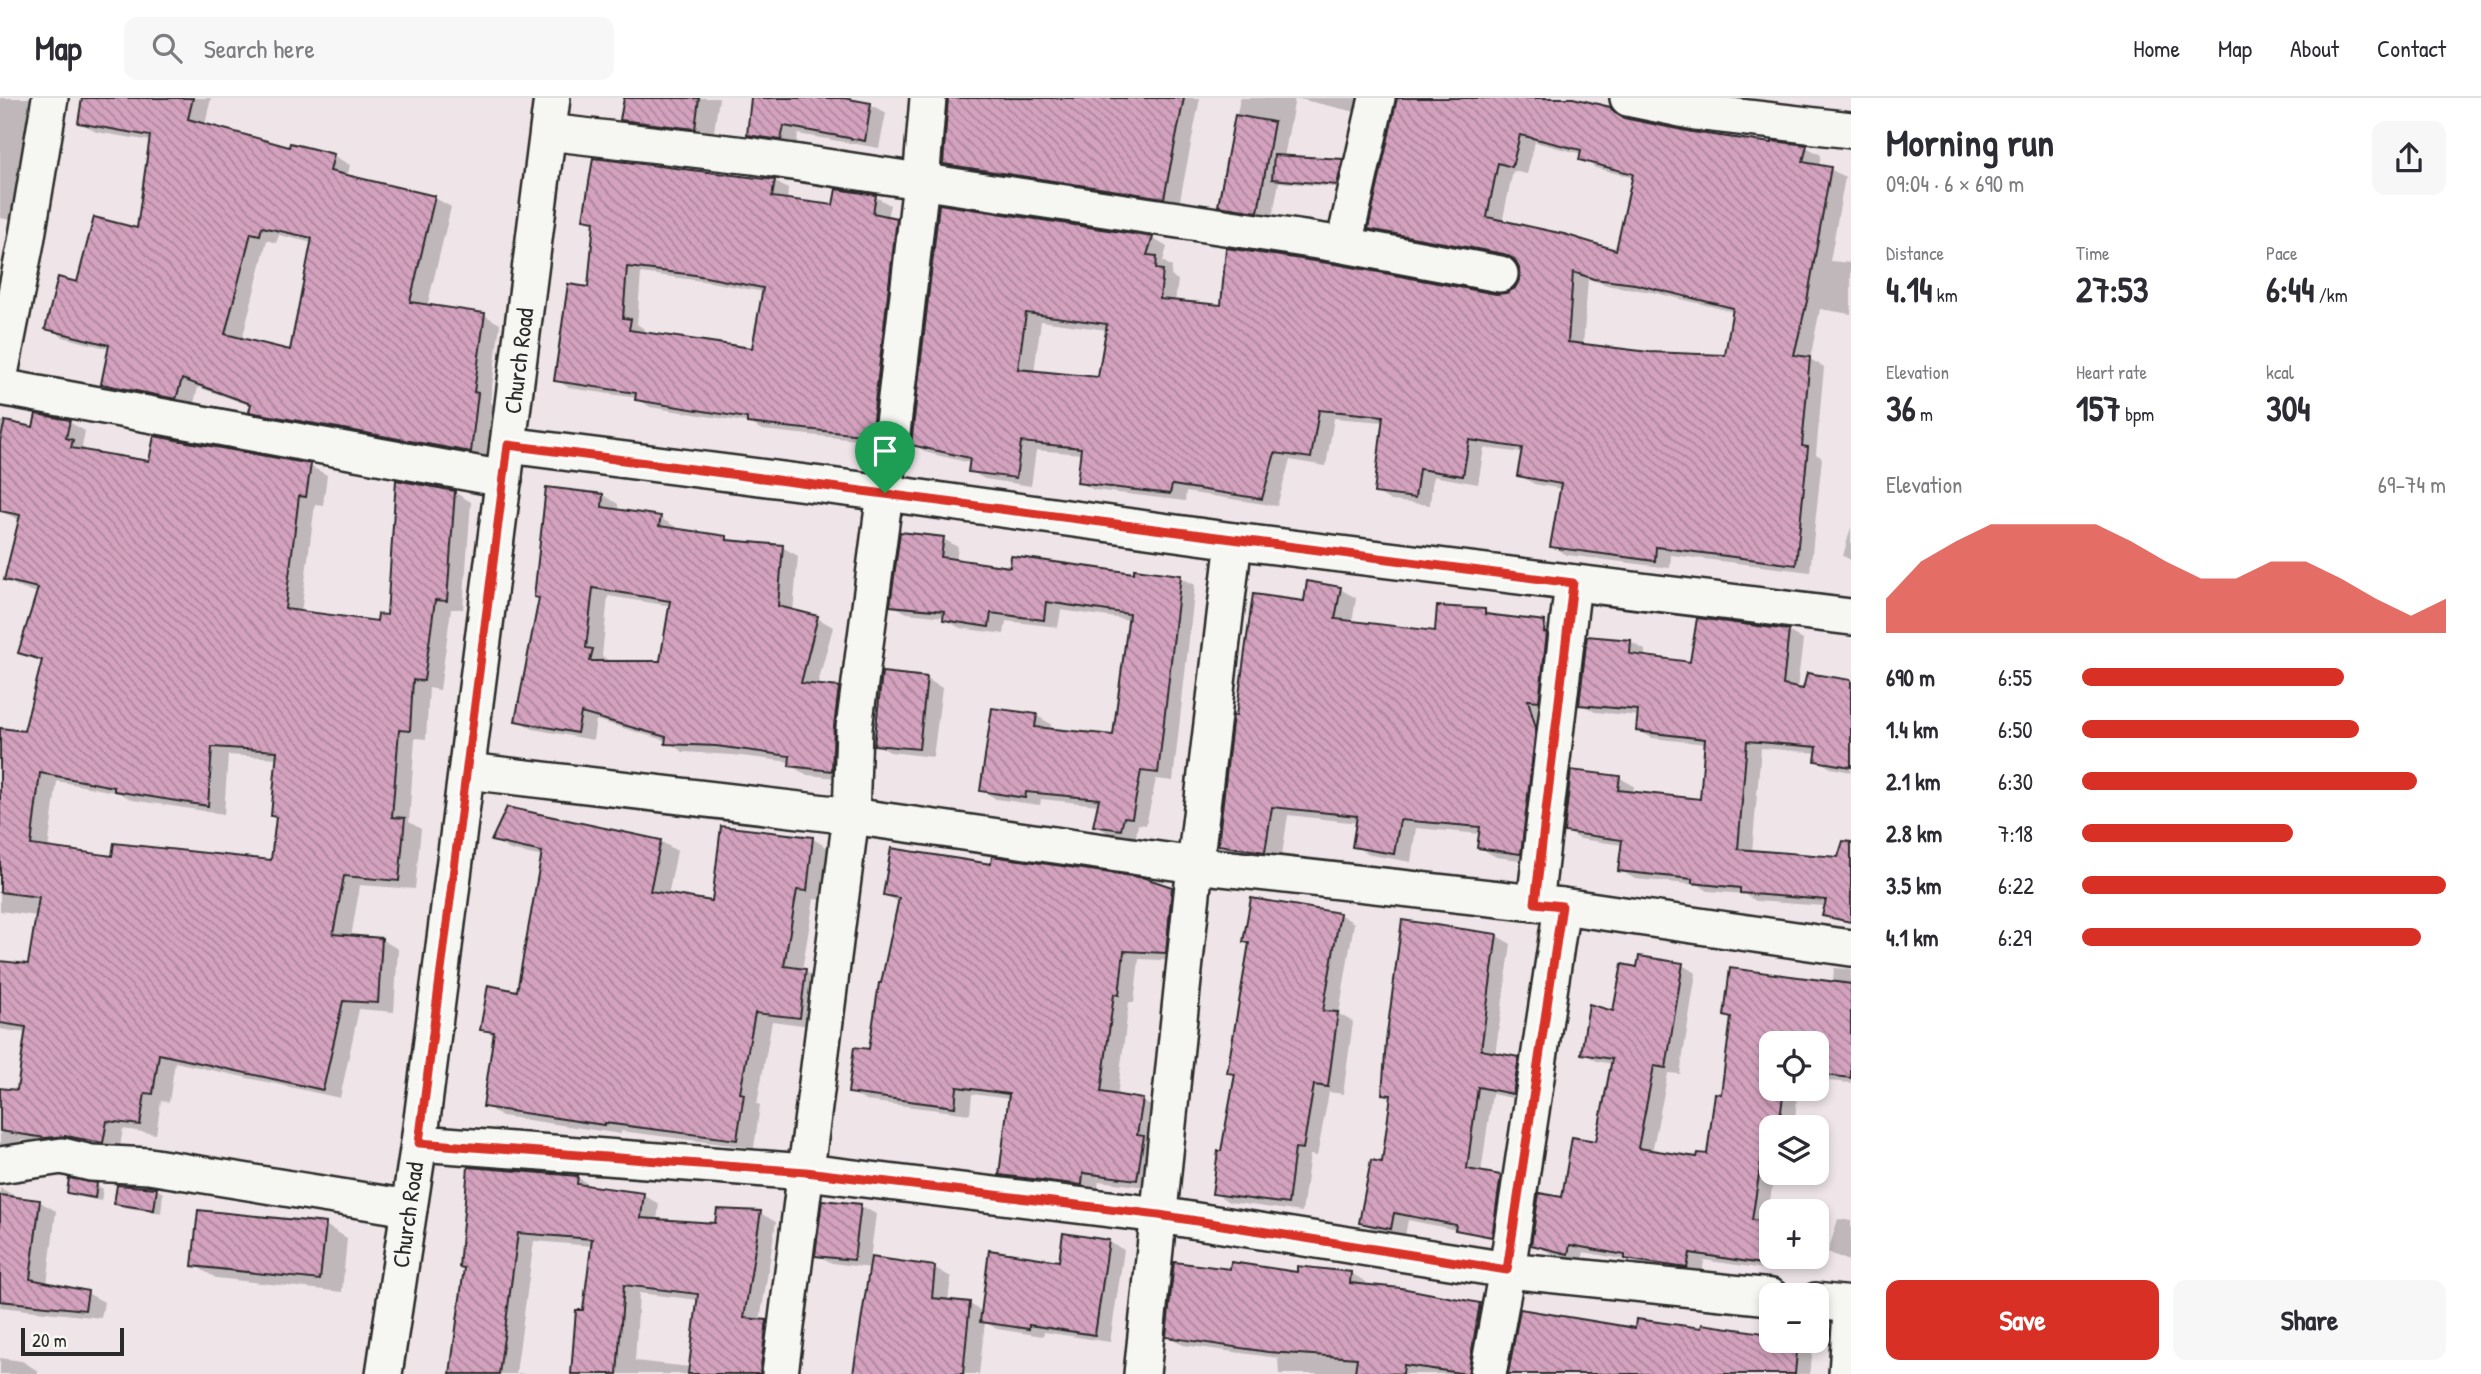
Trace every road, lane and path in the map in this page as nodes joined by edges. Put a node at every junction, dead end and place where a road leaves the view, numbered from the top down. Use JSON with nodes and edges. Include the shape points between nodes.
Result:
{"nodes":[{"id":1,"x":50,"y":98,"type":"edge"},
{"id":2,"x":552,"y":98,"type":"edge"},
{"id":3,"x":928,"y":98,"type":"edge"},
{"id":4,"x":1377,"y":98,"type":"edge"},
{"id":5,"x":1628,"y":98,"type":"edge"},
{"id":6,"x":1837,"y":119,"type":"edge"},
{"id":7,"x":548,"y":132,"type":"junction"},
{"id":8,"x":921,"y":182,"type":"junction"},
{"id":9,"x":1344,"y":244,"type":"junction"},
{"id":10,"x":1500,"y":274,"type":"dead end"},
{"id":11,"x":0,"y":374,"type":"edge"},
{"id":12,"x":0,"y":387,"type":"edge"},
{"id":13,"x":508,"y":445,"type":"junction"},
{"id":14,"x":503,"y":479,"type":"junction"},
{"id":15,"x":885,"y":493,"type":"junction"},
{"id":16,"x":1234,"y":541,"type":"junction"},
{"id":17,"x":1573,"y":583,"type":"junction"},
{"id":18,"x":1851,"y":617,"type":"edge"},
{"id":19,"x":467,"y":771,"type":"junction"},
{"id":20,"x":851,"y":816,"type":"junction"},
{"id":21,"x":1195,"y":865,"type":"junction"},
{"id":22,"x":1548,"y":905,"type":"junction"},
{"id":23,"x":1851,"y":948,"type":"edge"},
{"id":24,"x":419,"y":1143,"type":"junction"},
{"id":25,"x":0,"y":1165,"type":"edge"},
{"id":26,"x":806,"y":1172,"type":"junction"},
{"id":27,"x":409,"y":1208,"type":"junction"},
{"id":28,"x":1159,"y":1215,"type":"junction"},
{"id":29,"x":1507,"y":1270,"type":"junction"},
{"id":30,"x":1759,"y":1296,"type":"edge"},
{"id":31,"x":1829,"y":1302,"type":"edge"},
{"id":32,"x":1851,"y":1305,"type":"edge"},
{"id":33,"x":1851,"y":1311,"type":"edge"},
{"id":34,"x":384,"y":1374,"type":"edge"},
{"id":35,"x":780,"y":1374,"type":"edge"},
{"id":36,"x":1142,"y":1374,"type":"edge"},
{"id":37,"x":1488,"y":1374,"type":"edge"},
{"id":38,"x":1847,"y":1374,"type":"edge"}],
"edges":[{"from":1,"to":11,"type":"street"},
{"from":2,"to":7,"type":"street","name":"Church Road"},
{"from":3,"to":8,"type":"street"},
{"from":4,"to":9,"type":"street"},
{"from":5,"to":6,"type":"street","via":[[1696,112]]},
{"from":7,"to":8,"type":"street"},
{"from":7,"to":13,"type":"street","name":"Church Road"},
{"from":8,"to":9,"type":"street"},
{"from":8,"to":15,"type":"street"},
{"from":9,"to":10,"type":"street"},
{"from":12,"to":14,"type":"street"},
{"from":13,"to":14,"type":"street","name":"Church Road"},
{"from":13,"to":15,"type":"street"},
{"from":14,"to":19,"type":"street","name":"Church Road"},
{"from":15,"to":16,"type":"street"},
{"from":15,"to":20,"type":"street","via":[[854,728]]},
{"from":16,"to":17,"type":"street"},
{"from":16,"to":21,"type":"street"},
{"from":17,"to":18,"type":"street"},
{"from":17,"to":22,"type":"street"},
{"from":19,"to":20,"type":"street"},
{"from":19,"to":24,"type":"street","name":"Church Road"},
{"from":20,"to":21,"type":"street"},
{"from":20,"to":26,"type":"street"},
{"from":21,"to":22,"type":"street"},
{"from":21,"to":28,"type":"street"},
{"from":22,"to":23,"type":"street"},
{"from":22,"to":29,"type":"street"},
{"from":24,"to":26,"type":"street"},
{"from":24,"to":27,"type":"street","name":"Church Road"},
{"from":25,"to":27,"type":"street","via":[[62,1156]]},
{"from":26,"to":28,"type":"street"},
{"from":26,"to":35,"type":"street"},
{"from":27,"to":34,"type":"street","name":"Church Road"},
{"from":28,"to":29,"type":"street"},
{"from":28,"to":36,"type":"street"},
{"from":29,"to":30,"type":"street"},
{"from":29,"to":37,"type":"street"},
{"from":31,"to":32,"type":"street"},
{"from":33,"to":38,"type":"street"}]}
